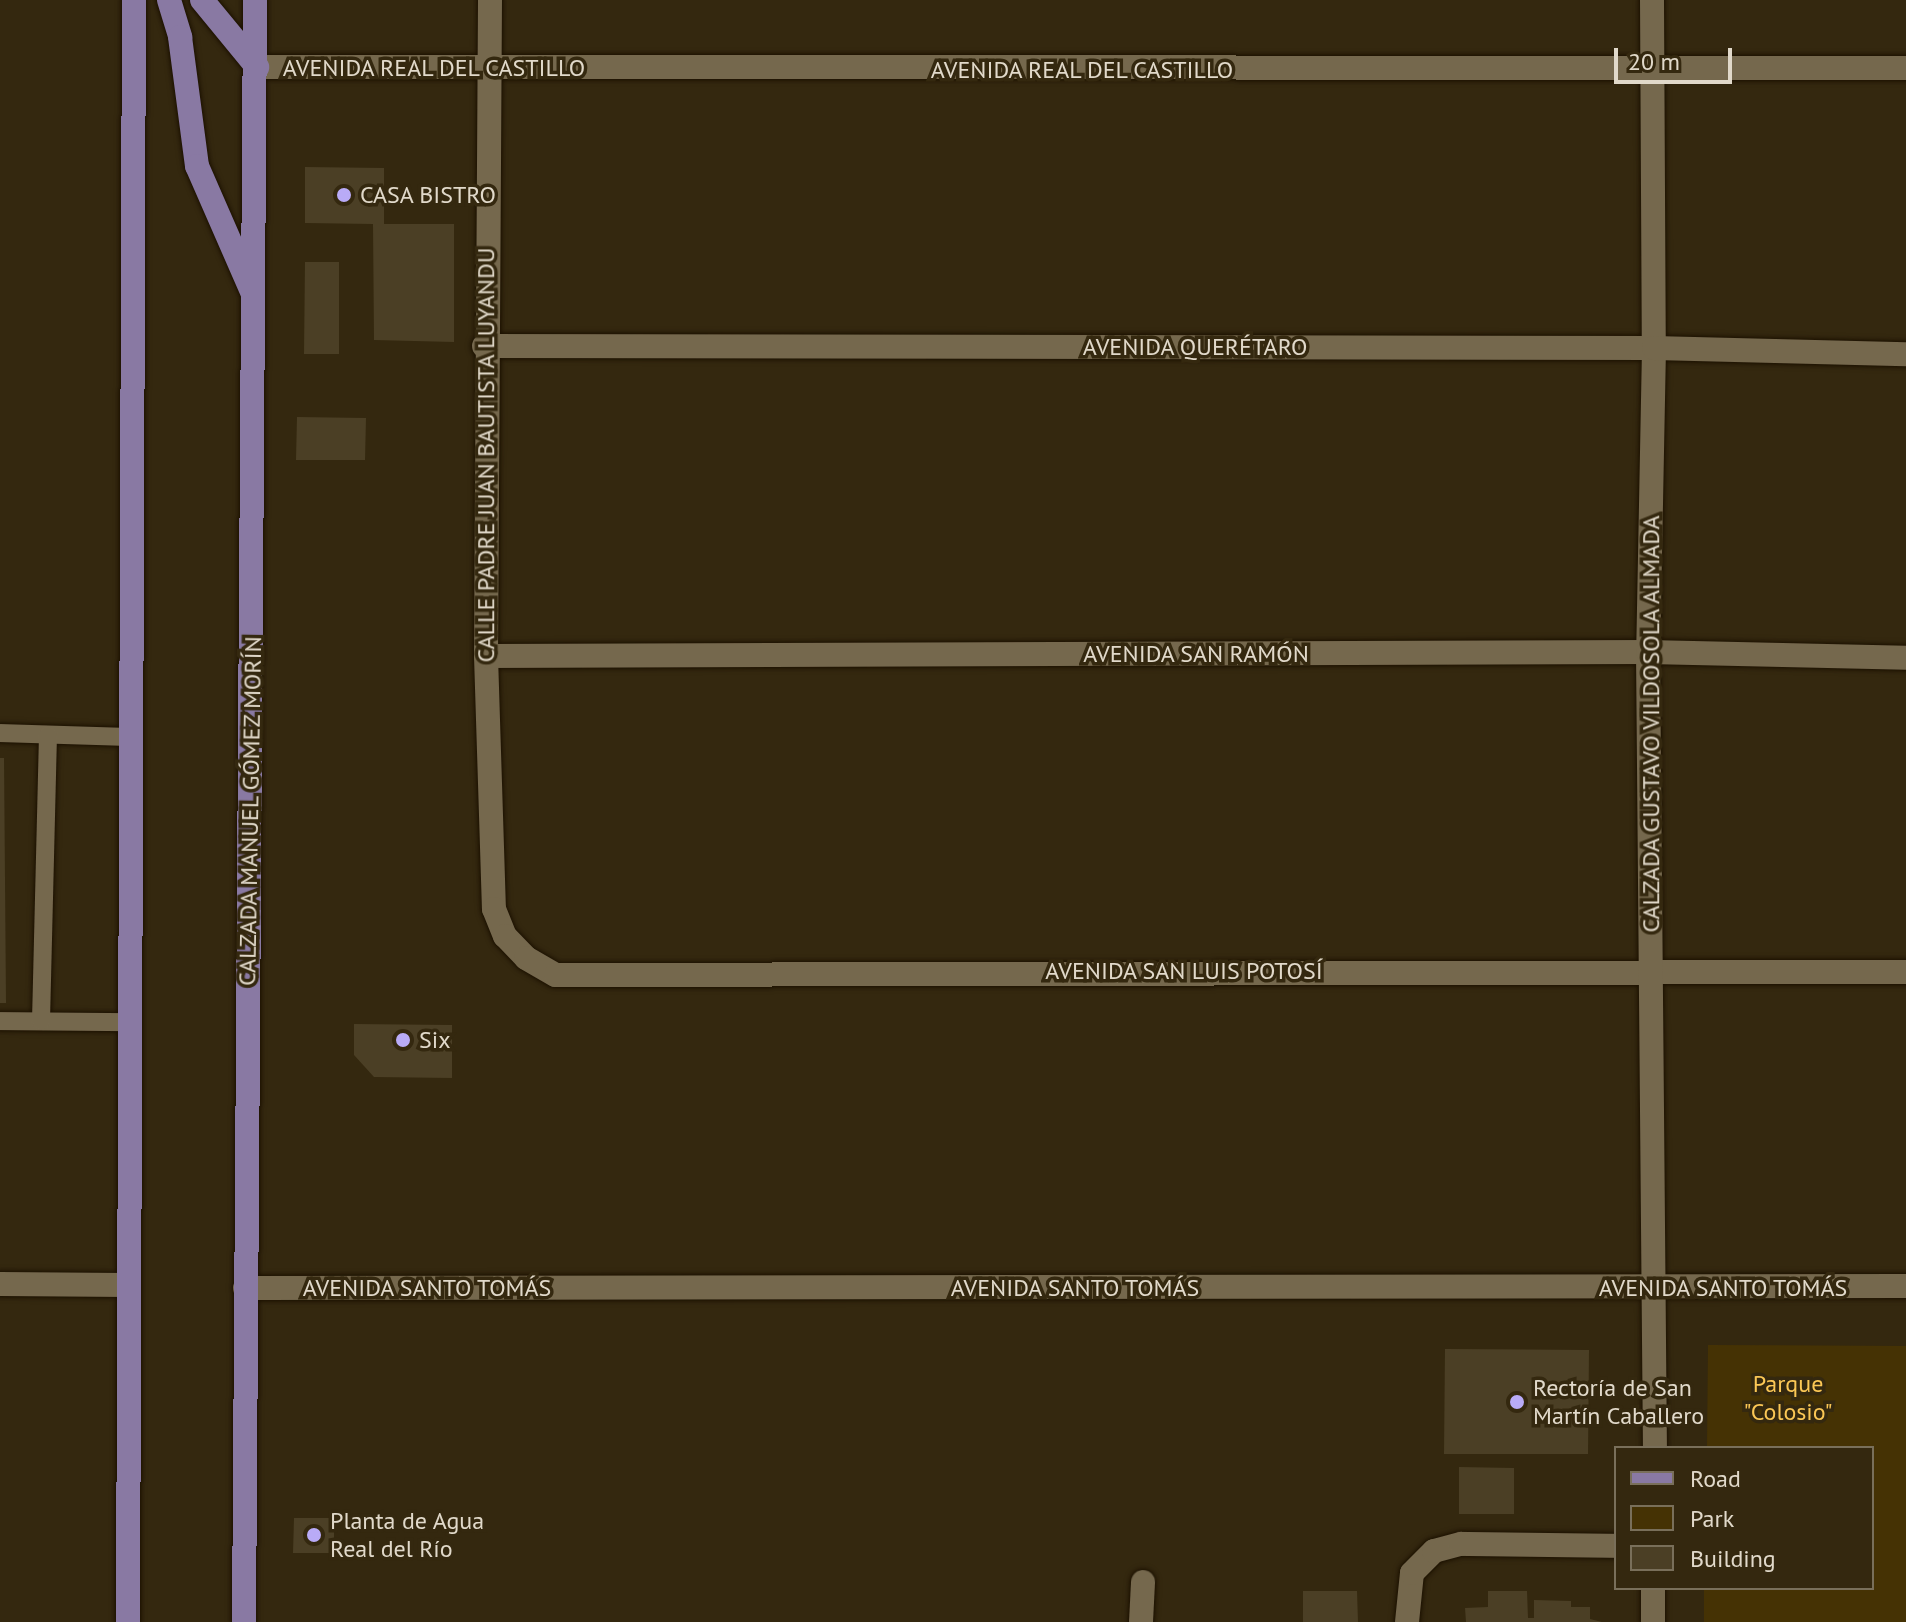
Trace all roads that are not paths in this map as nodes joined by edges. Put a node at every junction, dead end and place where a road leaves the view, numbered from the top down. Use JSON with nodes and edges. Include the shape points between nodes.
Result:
{"nodes":[{"id":1,"x":134,"y":0,"type":"edge"},
{"id":2,"x":169,"y":0,"type":"edge"},
{"id":3,"x":202,"y":0,"type":"edge"},
{"id":4,"x":255,"y":0,"type":"edge"},
{"id":5,"x":490,"y":0,"type":"edge"},
{"id":6,"x":1652,"y":0,"type":"edge"},
{"id":7,"x":257,"y":67,"type":"junction"},
{"id":8,"x":1906,"y":68,"type":"edge"},
{"id":9,"x":489,"y":69,"type":"junction"},
{"id":10,"x":1652,"y":71,"type":"junction"},
{"id":11,"x":256,"y":301,"type":"junction"},
{"id":12,"x":484,"y":346,"type":"junction"},
{"id":13,"x":1654,"y":348,"type":"junction"},
{"id":14,"x":1906,"y":354,"type":"edge"},
{"id":15,"x":1648,"y":652,"type":"junction"},
{"id":16,"x":486,"y":656,"type":"junction"},
{"id":17,"x":1906,"y":658,"type":"edge"},
{"id":18,"x":0,"y":733,"type":"edge"},
{"id":19,"x":48,"y":735,"type":"junction"},
{"id":20,"x":128,"y":737,"type":"junction"},
{"id":21,"x":494,"y":909,"type":"joint"},
{"id":22,"x":1652,"y":969,"type":"junction"},
{"id":23,"x":1906,"y":972,"type":"edge"},
{"id":24,"x":0,"y":1021,"type":"edge"},
{"id":25,"x":41,"y":1021,"type":"junction"},
{"id":26,"x":127,"y":1022,"type":"junction"},
{"id":27,"x":0,"y":1284,"type":"edge"},
{"id":28,"x":126,"y":1285,"type":"junction"},
{"id":29,"x":1906,"y":1286,"type":"edge"},
{"id":30,"x":245,"y":1288,"type":"junction"},
{"id":31,"x":1658,"y":1289,"type":"junction"},
{"id":32,"x":1655,"y":1446,"type":"edge"},
{"id":33,"x":1614,"y":1546,"type":"edge"},
{"id":34,"x":1143,"y":1582,"type":"dead end"},
{"id":35,"x":1653,"y":1590,"type":"edge"},
{"id":36,"x":128,"y":1622,"type":"edge"},
{"id":37,"x":244,"y":1622,"type":"edge"},
{"id":38,"x":1141,"y":1622,"type":"edge"},
{"id":39,"x":1407,"y":1622,"type":"edge"},
{"id":40,"x":1653,"y":1622,"type":"edge"}],
"edges":[{"from":1,"to":20,"type":"main road"},
{"from":2,"to":11,"type":"main road","via":[[180,37],[197,166]]},
{"from":3,"to":7,"type":"main road"},
{"from":4,"to":7,"type":"main road","name":"CALZADA MANUEL GÓMEZ MORÍN"},
{"from":5,"to":9,"type":"street","name":"CALLE PADRE JUAN BAUTISTA LUYANDU"},
{"from":6,"to":10,"type":"street","name":"CALZADA GUSTAVO VILDOSOLA ALMADA"},
{"from":7,"to":9,"type":"street","name":"AVENIDA REAL DEL CASTILLO"},
{"from":7,"to":11,"type":"main road","name":"CALZADA MANUEL GÓMEZ MORÍN"},
{"from":8,"to":10,"type":"street","name":"AVENIDA REAL DEL CASTILLO"},
{"from":9,"to":10,"type":"street","name":"AVENIDA REAL DEL CASTILLO"},
{"from":9,"to":12,"type":"street","name":"CALLE PADRE JUAN BAUTISTA LUYANDU"},
{"from":10,"to":13,"type":"street","name":"CALZADA GUSTAVO VILDOSOLA ALMADA"},
{"from":11,"to":30,"type":"main road","name":"CALZADA MANUEL GÓMEZ MORÍN"},
{"from":12,"to":13,"type":"street","name":"AVENIDA QUERÉTARO"},
{"from":12,"to":16,"type":"street","name":"CALLE PADRE JUAN BAUTISTA LUYANDU"},
{"from":13,"to":14,"type":"street","name":"AVENIDA QUERÉTARO"},
{"from":13,"to":15,"type":"street","name":"CALZADA GUSTAVO VILDOSOLA ALMADA"},
{"from":15,"to":16,"type":"street","name":"AVENIDA SAN RAMÓN"},
{"from":15,"to":17,"type":"street","name":"AVENIDA SAN RAMÓN"},
{"from":15,"to":22,"type":"street","name":"CALZADA GUSTAVO VILDOSOLA ALMADA"},
{"from":16,"to":21,"type":"street","name":"CALLE PADRE JUAN BAUTISTA LUYANDU"},
{"from":18,"to":19,"type":"lane"},
{"from":19,"to":20,"type":"lane"},
{"from":19,"to":25,"type":"lane"},
{"from":20,"to":26,"type":"main road"},
{"from":21,"to":22,"type":"street","name":"AVENIDA SAN LUIS POTOSÍ","via":[[505,936],[526,958],[556,975]]},
{"from":22,"to":23,"type":"street","name":"AVENIDA SAN LUIS POTOSÍ"},
{"from":22,"to":31,"type":"street","name":"CALZADA GUSTAVO VILDOSOLA ALMADA"},
{"from":24,"to":25,"type":"lane"},
{"from":25,"to":26,"type":"lane"},
{"from":26,"to":28,"type":"main road"},
{"from":27,"to":28,"type":"street"},
{"from":28,"to":36,"type":"main road"},
{"from":29,"to":31,"type":"street","name":"AVENIDA SANTO TOMÁS"},
{"from":30,"to":31,"type":"street","name":"AVENIDA SANTO TOMÁS"},
{"from":30,"to":37,"type":"main road","name":"CALZADA MANUEL GÓMEZ MORÍN"},
{"from":31,"to":32,"type":"street","name":"CALZADA GUSTAVO VILDOSOLA ALMADA"},
{"from":33,"to":39,"type":"street","via":[[1461,1544],[1434,1551],[1412,1573]]},
{"from":34,"to":38,"type":"street"},
{"from":35,"to":40,"type":"street"}]}
